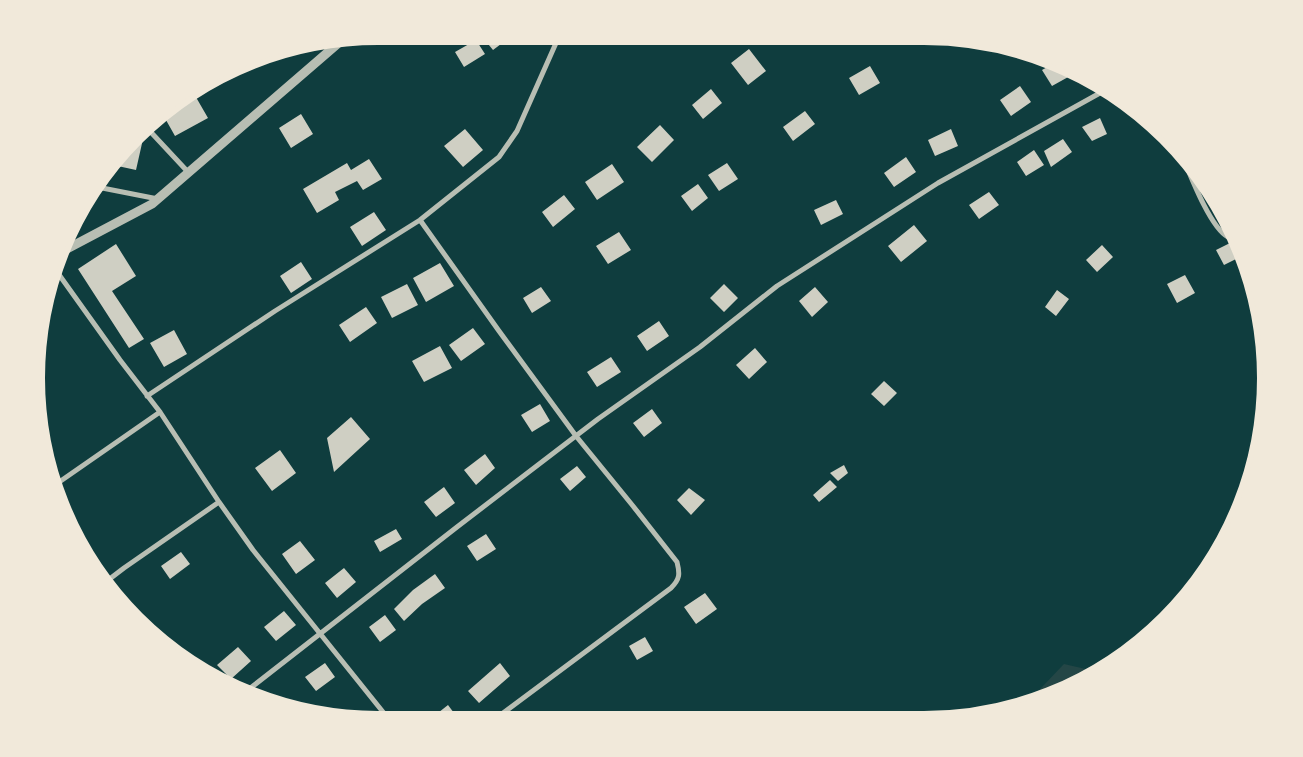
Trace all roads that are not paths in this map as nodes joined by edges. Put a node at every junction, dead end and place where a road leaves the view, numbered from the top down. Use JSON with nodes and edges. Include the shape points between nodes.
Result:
{"nodes":[{"id":1,"x":557,"y":42,"type":"edge"},
{"id":2,"x":336,"y":45,"type":"edge"},
{"id":3,"x":1101,"y":93,"type":"edge"},
{"id":4,"x":151,"y":132,"type":"edge"},
{"id":5,"x":188,"y":172,"type":"junction"},
{"id":6,"x":1190,"y":173,"type":"edge"},
{"id":7,"x":102,"y":188,"type":"edge"},
{"id":8,"x":158,"y":199,"type":"junction"},
{"id":9,"x":420,"y":220,"type":"junction"},
{"id":10,"x":1229,"y":238,"type":"edge"},
{"id":11,"x":69,"y":248,"type":"edge"},
{"id":12,"x":59,"y":274,"type":"edge"},
{"id":13,"x":147,"y":396,"type":"junction"},
{"id":14,"x":160,"y":412,"type":"junction"},
{"id":15,"x":576,"y":436,"type":"junction"},
{"id":16,"x":59,"y":482,"type":"edge"},
{"id":17,"x":220,"y":502,"type":"junction"},
{"id":18,"x":109,"y":579,"type":"edge"},
{"id":19,"x":319,"y":634,"type":"junction"},
{"id":20,"x":249,"y":689,"type":"edge"},
{"id":21,"x":384,"y":714,"type":"edge"},
{"id":22,"x":501,"y":714,"type":"edge"}],
"edges":[{"from":1,"to":9,"type":"street","via":[[518,131],[499,158]]},
{"from":2,"to":5,"type":"street"},
{"from":3,"to":15,"type":"street","via":[[938,183],[777,286],[700,347]]},
{"from":4,"to":5,"type":"street"},
{"from":5,"to":8,"type":"street"},
{"from":6,"to":10,"type":"street","via":[[1206,209]]},
{"from":7,"to":8,"type":"street"},
{"from":8,"to":11,"type":"street"},
{"from":9,"to":13,"type":"street"},
{"from":9,"to":15,"type":"street"},
{"from":12,"to":13,"type":"street"},
{"from":13,"to":14,"type":"street"},
{"from":14,"to":16,"type":"street"},
{"from":14,"to":17,"type":"street"},
{"from":15,"to":19,"type":"street"},
{"from":15,"to":22,"type":"street","via":[[677,562],[677,581]]},
{"from":17,"to":18,"type":"street"},
{"from":17,"to":19,"type":"street"},
{"from":19,"to":20,"type":"street"},
{"from":19,"to":21,"type":"street"}]}
